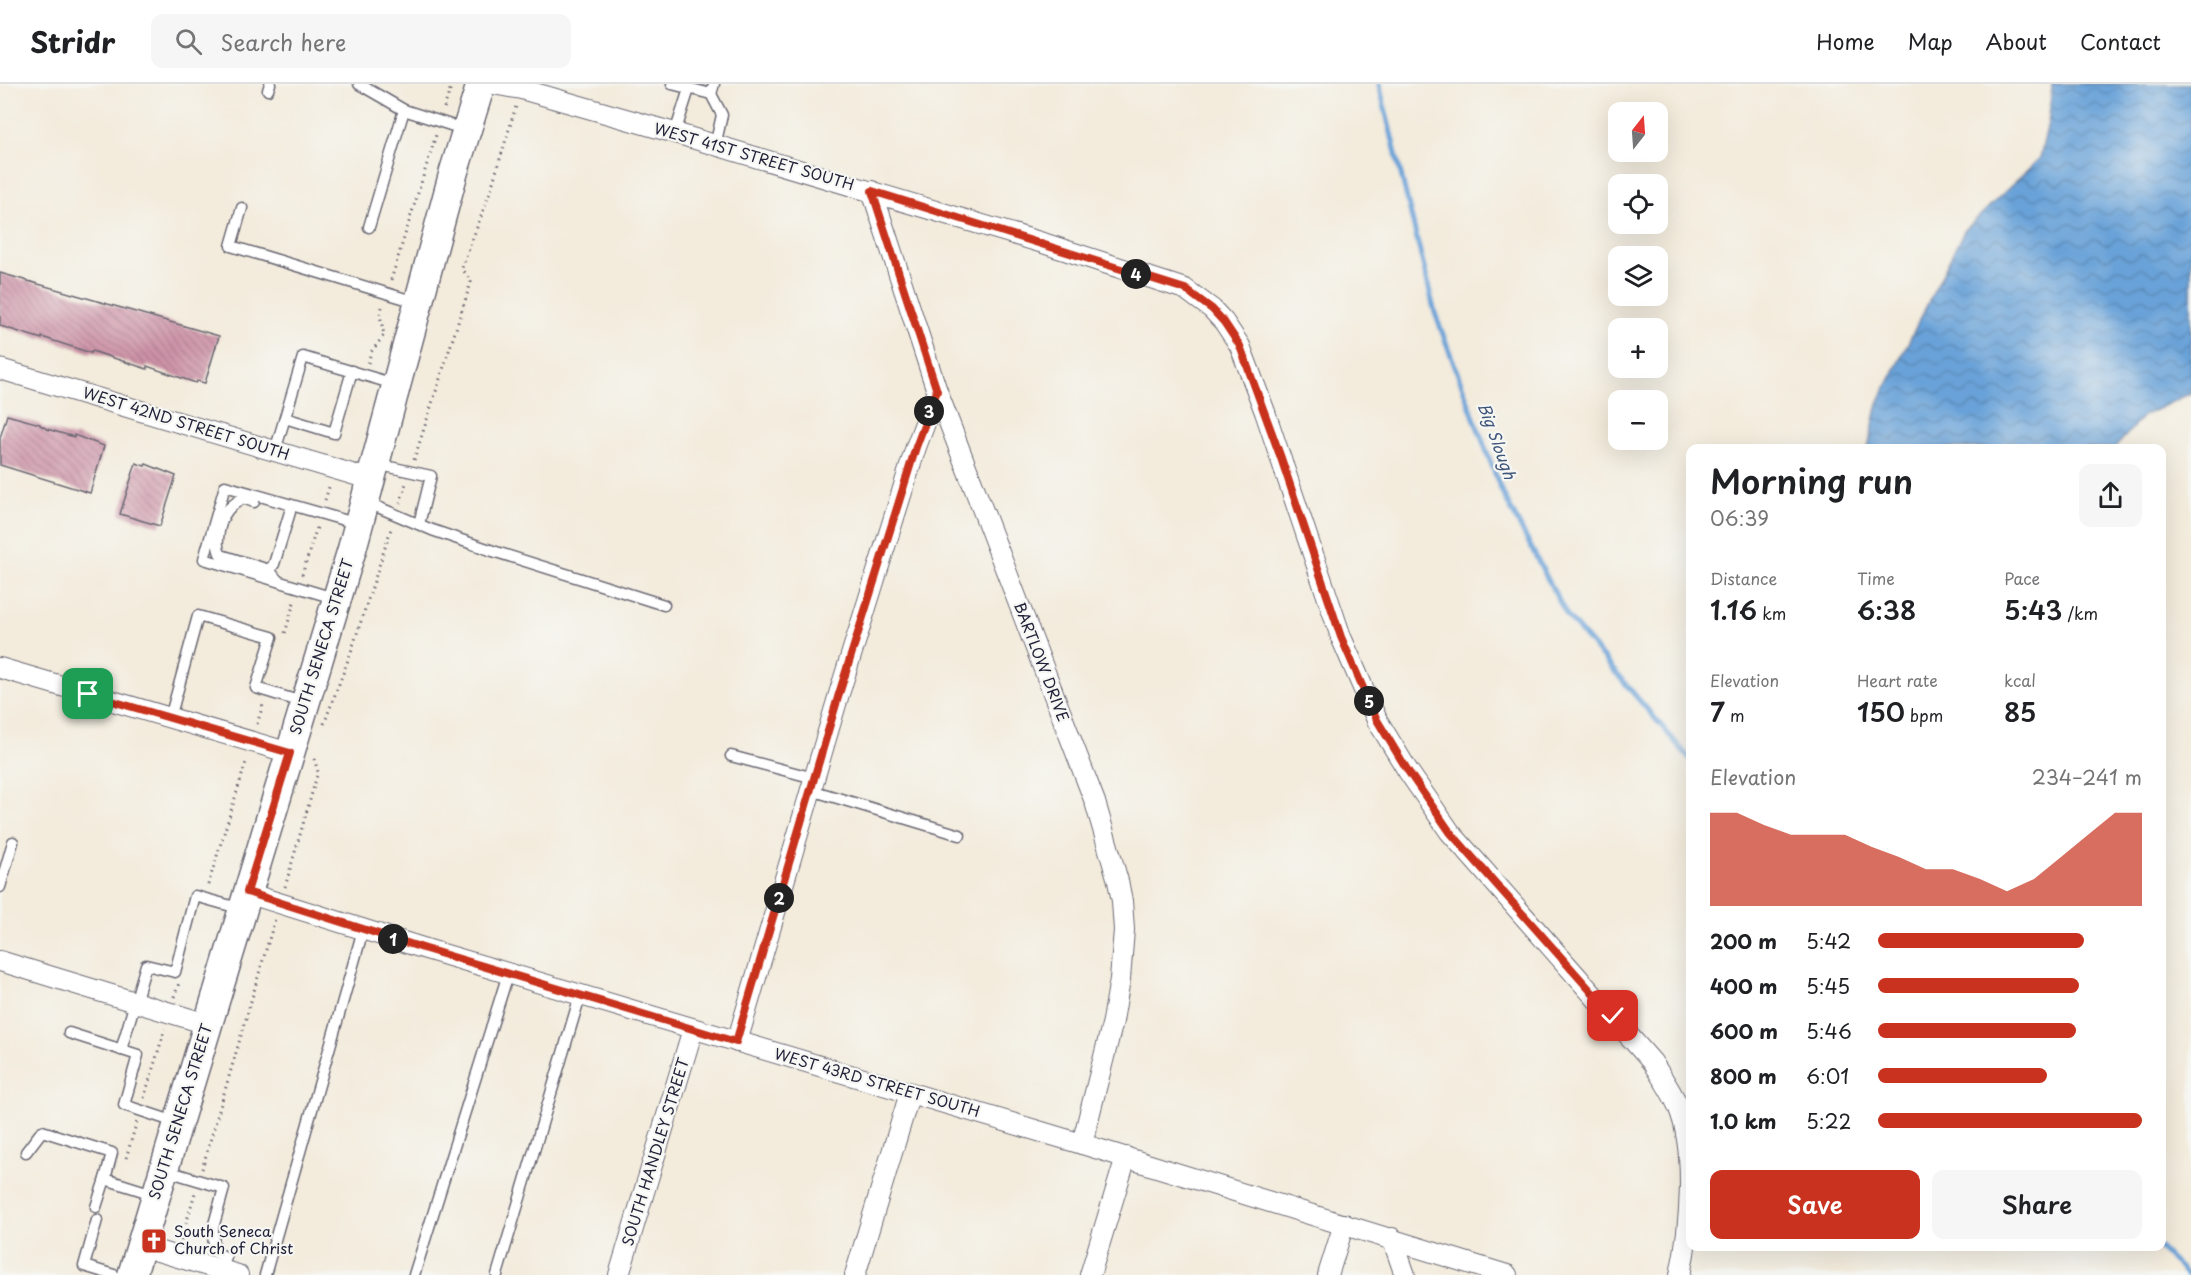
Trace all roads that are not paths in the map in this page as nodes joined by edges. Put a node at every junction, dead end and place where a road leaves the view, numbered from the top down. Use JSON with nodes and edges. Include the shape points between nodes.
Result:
{"nodes":[{"id":1,"x":359,"y":84,"type":"edge"},
{"id":2,"x":481,"y":84,"type":"edge"},
{"id":3,"x":493,"y":84,"type":"edge"},
{"id":4,"x":672,"y":84,"type":"edge"},
{"id":5,"x":689,"y":89,"type":"junction"},
{"id":6,"x":712,"y":89,"type":"edge"},
{"id":7,"x":404,"y":110,"type":"junction"},
{"id":8,"x":466,"y":130,"type":"junction"},
{"id":9,"x":675,"y":134,"type":"junction"},
{"id":10,"x":716,"y":146,"type":"junction"},
{"id":11,"x":872,"y":191,"type":"junction"},
{"id":12,"x":242,"y":208,"type":"dead end"},
{"id":13,"x":369,"y":227,"type":"dead end"},
{"id":14,"x":419,"y":303,"type":"junction"},
{"id":15,"x":0,"y":369,"type":"edge"},
{"id":16,"x":352,"y":372,"type":"junction"},
{"id":17,"x":397,"y":385,"type":"junction"},
{"id":18,"x":937,"y":391,"type":"junction"},
{"id":19,"x":285,"y":418,"type":"junction"},
{"id":20,"x":275,"y":451,"type":"junction"},
{"id":21,"x":368,"y":492,"type":"junction"},
{"id":22,"x":295,"y":510,"type":"junction"},
{"id":23,"x":419,"y":524,"type":"junction"},
{"id":24,"x":269,"y":570,"type":"junction"},
{"id":25,"x":279,"y":581,"type":"junction"},
{"id":26,"x":337,"y":599,"type":"junction"},
{"id":27,"x":664,"y":605,"type":"dead end"},
{"id":28,"x":0,"y":668,"type":"edge"},
{"id":29,"x":305,"y":703,"type":"junction"},
{"id":30,"x":170,"y":718,"type":"junction"},
{"id":31,"x":303,"y":749,"type":"junction"},
{"id":32,"x":731,"y":756,"type":"dead end"},
{"id":33,"x":812,"y":784,"type":"junction"},
{"id":34,"x":960,"y":835,"type":"dead end"},
{"id":35,"x":13,"y":842,"type":"dead end"},
{"id":36,"x":0,"y":887,"type":"edge"},
{"id":37,"x":245,"y":901,"type":"junction"},
{"id":38,"x":363,"y":930,"type":"junction"},
{"id":39,"x":0,"y":961,"type":"edge"},
{"id":40,"x":508,"y":974,"type":"junction"},
{"id":41,"x":580,"y":996,"type":"junction"},
{"id":42,"x":136,"y":1002,"type":"junction"},
{"id":43,"x":207,"y":1024,"type":"junction"},
{"id":44,"x":693,"y":1029,"type":"junction"},
{"id":45,"x":69,"y":1033,"type":"dead end"},
{"id":46,"x":736,"y":1042,"type":"junction"},
{"id":47,"x":121,"y":1050,"type":"junction"},
{"id":48,"x":910,"y":1093,"type":"junction"},
{"id":49,"x":178,"y":1123,"type":"junction"},
{"id":50,"x":1686,"y":1137,"type":"edge"},
{"id":51,"x":1082,"y":1144,"type":"junction"},
{"id":52,"x":26,"y":1152,"type":"dead end"},
{"id":53,"x":1126,"y":1157,"type":"junction"},
{"id":54,"x":105,"y":1179,"type":"junction"},
{"id":55,"x":160,"y":1183,"type":"junction"},
{"id":56,"x":96,"y":1207,"type":"dead end"},
{"id":57,"x":97,"y":1220,"type":"dead end"},
{"id":58,"x":1344,"y":1224,"type":"junction"},
{"id":59,"x":1392,"y":1238,"type":"junction"},
{"id":60,"x":141,"y":1246,"type":"junction"},
{"id":61,"x":1686,"y":1248,"type":"edge"},
{"id":62,"x":1436,"y":1255,"type":"junction"},
{"id":63,"x":230,"y":1272,"type":"edge"},
{"id":64,"x":114,"y":1275,"type":"edge"},
{"id":65,"x":132,"y":1275,"type":"edge"},
{"id":66,"x":265,"y":1275,"type":"edge"},
{"id":67,"x":414,"y":1275,"type":"edge"},
{"id":68,"x":497,"y":1275,"type":"edge"},
{"id":69,"x":619,"y":1275,"type":"edge"},
{"id":70,"x":855,"y":1275,"type":"edge"},
{"id":71,"x":1090,"y":1275,"type":"edge"},
{"id":72,"x":1328,"y":1275,"type":"edge"},
{"id":73,"x":1405,"y":1275,"type":"edge"},
{"id":74,"x":1444,"y":1275,"type":"edge"},
{"id":75,"x":1506,"y":1275,"type":"edge"},
{"id":76,"x":1680,"y":1275,"type":"edge"}],
"edges":[{"from":1,"to":7,"type":"lane"},
{"from":2,"to":8,"type":"street","name":"SOUTH SENECA STREET"},
{"from":3,"to":9,"type":"street","name":"WEST 41ST STREET SOUTH"},
{"from":4,"to":5,"type":"lane"},
{"from":5,"to":6,"type":"lane"},
{"from":5,"to":9,"type":"lane"},
{"from":6,"to":10,"type":"lane","via":[[722,115]]},
{"from":7,"to":8,"type":"lane"},
{"from":7,"to":13,"type":"lane"},
{"from":8,"to":14,"type":"street","name":"SOUTH SENECA STREET"},
{"from":9,"to":10,"type":"street","name":"WEST 41ST STREET SOUTH"},
{"from":10,"to":11,"type":"street","name":"WEST 41ST STREET SOUTH"},
{"from":11,"to":18,"type":"street","name":"BARTLOW DRIVE"},
{"from":11,"to":50,"type":"street","name":"WEST 41ST STREET SOUTH","via":[[1185,289],[1224,322],[1240,346],[1341,637],[1377,720],[1450,832],[1652,1062],[1679,1107]]},
{"from":12,"to":14,"type":"lane","via":[[231,246]]},
{"from":14,"to":17,"type":"street","name":"SOUTH SENECA STREET"},
{"from":15,"to":20,"type":"street","name":"WEST 42ND STREET SOUTH"},
{"from":16,"to":17,"type":"lane"},
{"from":16,"to":19,"type":"lane","via":[[303,357]]},
{"from":16,"to":19,"type":"lane","via":[[334,433]]},
{"from":17,"to":21,"type":"street","name":"SOUTH SENECA STREET"},
{"from":18,"to":33,"type":"street","via":[[913,455]]},
{"from":18,"to":51,"type":"street","name":"BARTLOW DRIVE","via":[[1095,802],[1122,901],[1120,979]]},
{"from":19,"to":20,"type":"lane"},
{"from":20,"to":21,"type":"street","name":"WEST 42ND STREET SOUTH"},
{"from":21,"to":22,"type":"lane"},
{"from":21,"to":23,"type":"lane","via":[[396,514]]},
{"from":21,"to":23,"type":"lane","via":[[410,471],[431,476]]},
{"from":21,"to":26,"type":"street","name":"SOUTH SENECA STREET"},
{"from":22,"to":24,"type":"lane"},
{"from":22,"to":24,"type":"lane","via":[[243,498],[226,512],[218,551]]},
{"from":22,"to":25,"type":"lane","via":[[225,486],[204,559]]},
{"from":23,"to":27,"type":"lane"},
{"from":24,"to":25,"type":"lane"},
{"from":25,"to":26,"type":"lane"},
{"from":26,"to":29,"type":"street","name":"SOUTH SENECA STREET"},
{"from":28,"to":30,"type":"street"},
{"from":29,"to":30,"type":"lane","via":[[256,688],[272,637],[198,616]]},
{"from":29,"to":31,"type":"street","name":"SOUTH SENECA STREET"},
{"from":30,"to":31,"type":"street"},
{"from":31,"to":37,"type":"street","name":"SOUTH SENECA STREET"},
{"from":32,"to":33,"type":"lane"},
{"from":33,"to":34,"type":"lane"},
{"from":33,"to":46,"type":"street"},
{"from":35,"to":36,"type":"lane"},
{"from":37,"to":38,"type":"street","name":"WEST 43RD STREET SOUTH","via":[[280,904]]},
{"from":37,"to":42,"type":"lane","via":[[195,896],[175,972],[146,965]]},
{"from":37,"to":43,"type":"street","name":"SOUTH SENECA STREET"},
{"from":38,"to":40,"type":"street","name":"WEST 43RD STREET SOUTH"},
{"from":38,"to":66,"type":"lane"},
{"from":39,"to":42,"type":"street"},
{"from":40,"to":41,"type":"street","name":"WEST 43RD STREET SOUTH"},
{"from":40,"to":67,"type":"lane"},
{"from":41,"to":44,"type":"street","name":"WEST 43RD STREET SOUTH"},
{"from":41,"to":68,"type":"lane"},
{"from":42,"to":43,"type":"street"},
{"from":42,"to":47,"type":"lane"},
{"from":43,"to":49,"type":"street","name":"SOUTH SENECA STREET"},
{"from":44,"to":46,"type":"street","name":"WEST 43RD STREET SOUTH"},
{"from":44,"to":69,"type":"street","name":"SOUTH HANDLEY STREET"},
{"from":45,"to":47,"type":"lane"},
{"from":46,"to":48,"type":"street","name":"WEST 43RD STREET SOUTH"},
{"from":47,"to":49,"type":"lane","via":[[138,1055],[124,1105]]},
{"from":48,"to":51,"type":"street","name":"WEST 43RD STREET SOUTH"},
{"from":48,"to":70,"type":"street"},
{"from":49,"to":55,"type":"street","name":"SOUTH SENECA STREET"},
{"from":51,"to":53,"type":"street","name":"WEST 43RD STREET SOUTH"},
{"from":52,"to":54,"type":"lane","via":[[42,1131],[112,1153]]},
{"from":53,"to":58,"type":"street","name":"WEST 43RD STREET SOUTH"},
{"from":53,"to":71,"type":"street"},
{"from":54,"to":55,"type":"lane"},
{"from":54,"to":56,"type":"lane"},
{"from":55,"to":60,"type":"street","name":"SOUTH SENECA STREET"},
{"from":55,"to":63,"type":"lane","via":[[199,1180],[224,1188],[213,1228],[214,1252],[226,1257]]},
{"from":57,"to":64,"type":"lane","via":[[84,1266]]},
{"from":58,"to":59,"type":"street","name":"WEST 43RD STREET SOUTH"},
{"from":58,"to":72,"type":"street"},
{"from":59,"to":62,"type":"street","name":"WEST 43RD STREET SOUTH"},
{"from":59,"to":73,"type":"street"},
{"from":60,"to":63,"type":"street"},
{"from":60,"to":65,"type":"street","name":"SOUTH SENECA STREET"},
{"from":61,"to":76,"type":"street","name":"WEST 41ST STREET SOUTH"},
{"from":62,"to":74,"type":"street"},
{"from":62,"to":75,"type":"street","name":"WEST 43RD STREET SOUTH"}]}
